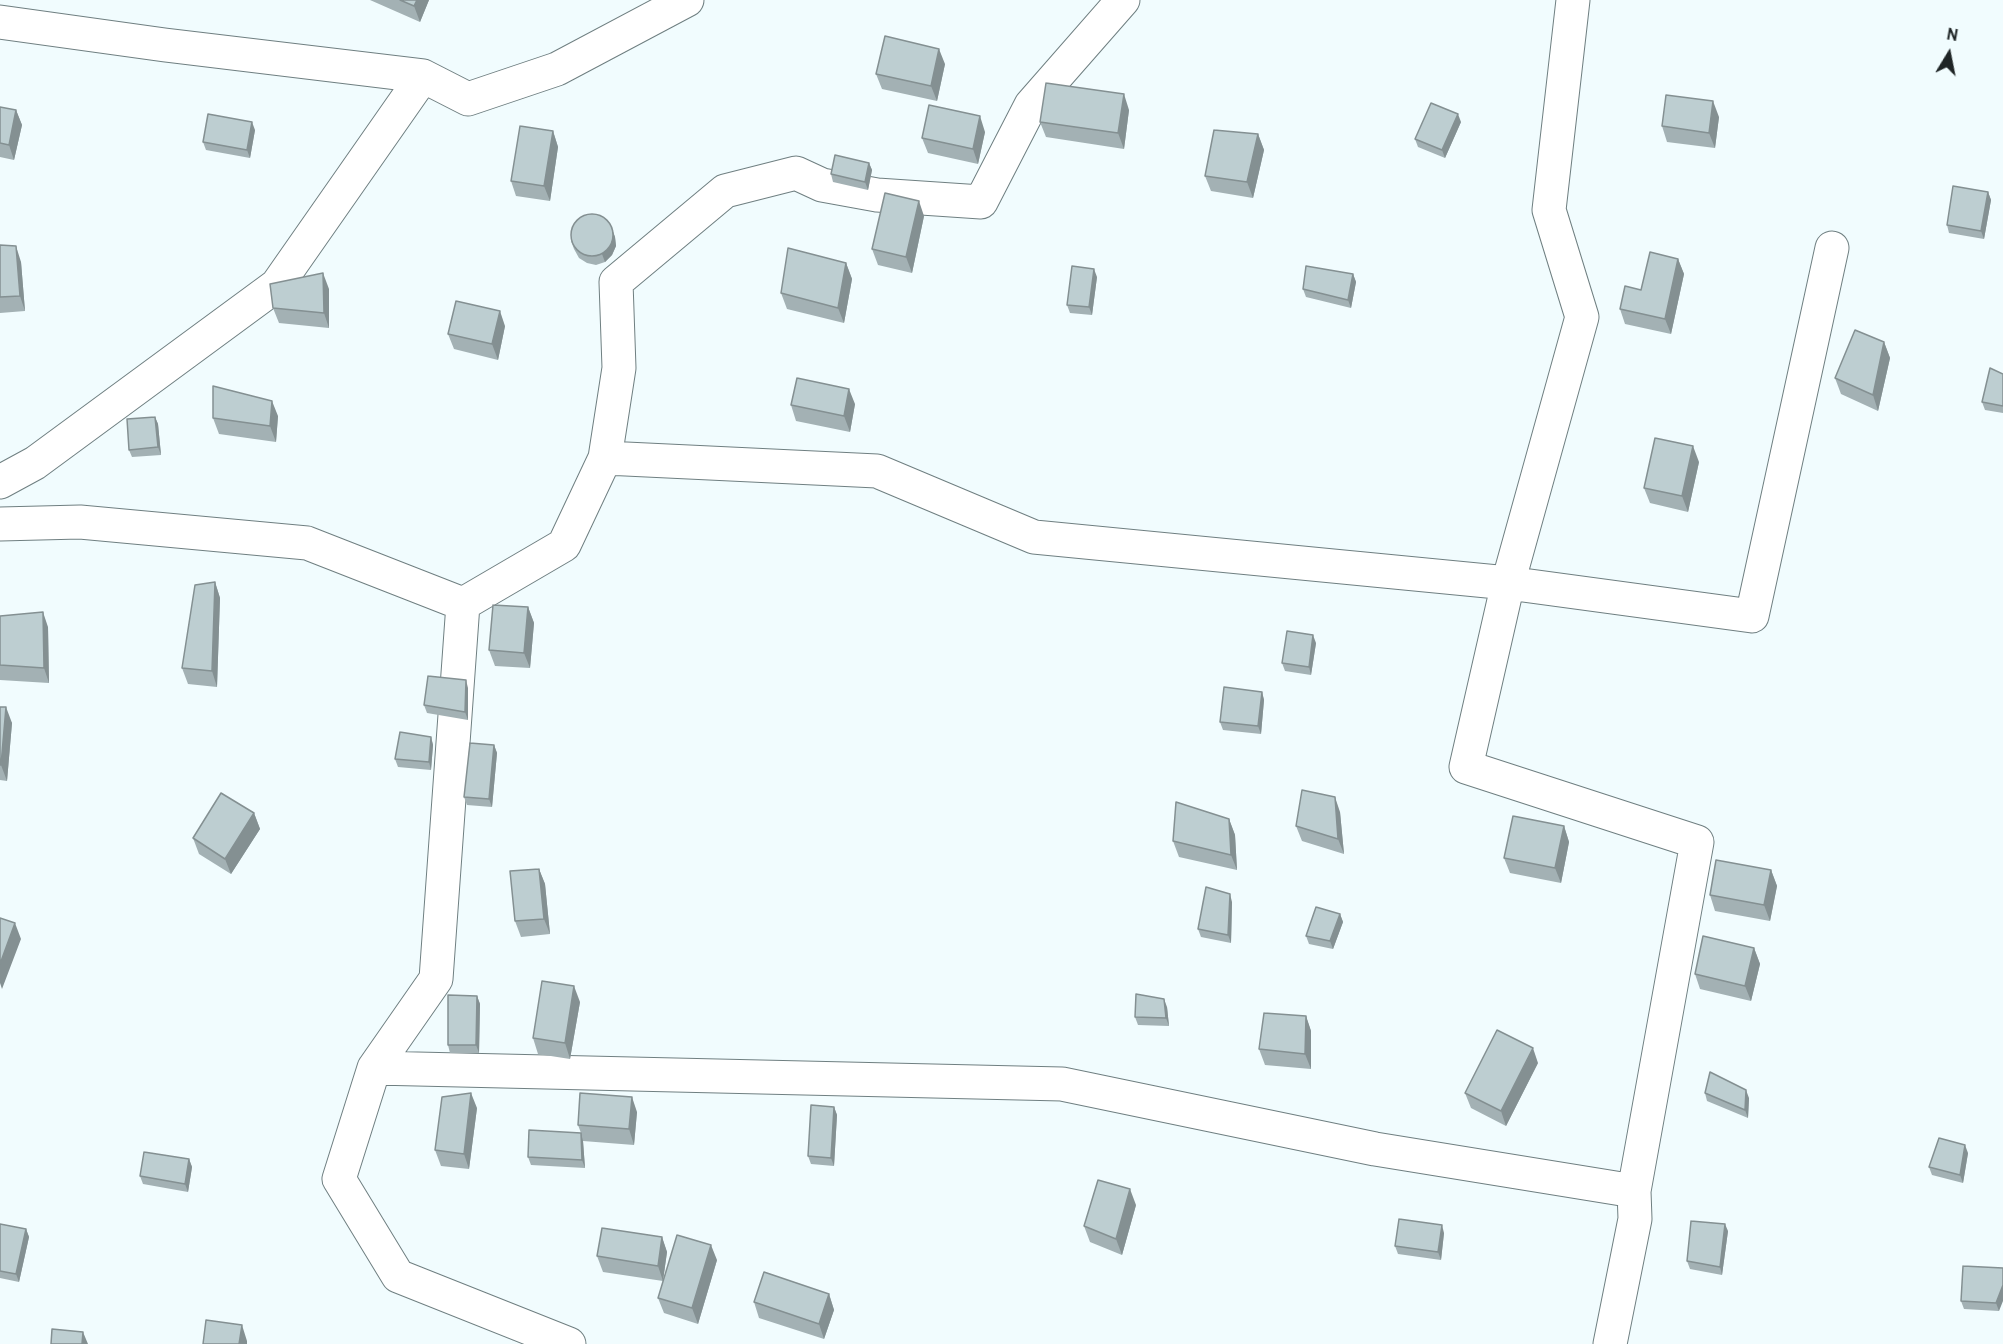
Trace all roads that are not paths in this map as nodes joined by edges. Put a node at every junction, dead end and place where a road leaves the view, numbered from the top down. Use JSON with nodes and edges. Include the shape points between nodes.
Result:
{"nodes":[{"id":1,"x":687,"y":0,"type":"edge"},
{"id":2,"x":1123,"y":0,"type":"edge"},
{"id":3,"x":1573,"y":0,"type":"edge"},
{"id":4,"x":0,"y":22,"type":"edge"},
{"id":5,"x":423,"y":75,"type":"junction"},
{"id":6,"x":1832,"y":248,"type":"dead end"},
{"id":7,"x":605,"y":458,"type":"junction"},
{"id":8,"x":0,"y":482,"type":"edge"},
{"id":9,"x":0,"y":524,"type":"edge"},
{"id":10,"x":1508,"y":583,"type":"junction"},
{"id":11,"x":463,"y":604,"type":"junction"},
{"id":12,"x":374,"y":1068,"type":"junction"},
{"id":13,"x":1634,"y":1191,"type":"junction"},
{"id":14,"x":569,"y":1344,"type":"edge"},
{"id":15,"x":1610,"y":1344,"type":"edge"}],
"edges":[{"from":1,"to":5,"type":"street","via":[[557,69],[468,99]]},
{"from":2,"to":7,"type":"street","via":[[1031,105],[981,202],[877,195],[822,185],[795,173],[725,191],[616,282],[619,368]]},
{"from":3,"to":10,"type":"street","via":[[1549,210],[1582,317]]},
{"from":4,"to":5,"type":"street"},
{"from":5,"to":8,"type":"street","via":[[277,285],[35,463]]},
{"from":6,"to":10,"type":"street","via":[[1752,616]]},
{"from":7,"to":10,"type":"street","via":[[878,471],[1034,537]]},
{"from":7,"to":11,"type":"street","via":[[564,544]]},
{"from":9,"to":11,"type":"street","via":[[80,522],[307,543]]},
{"from":10,"to":13,"type":"street","via":[[1466,767],[1697,842]]},
{"from":11,"to":12,"type":"street","via":[[436,979]]},
{"from":12,"to":13,"type":"street","via":[[1062,1084],[1375,1149]]},
{"from":12,"to":14,"type":"street","via":[[339,1179],[398,1276]]},
{"from":13,"to":15,"type":"street","via":[[1635,1219]]}]}
